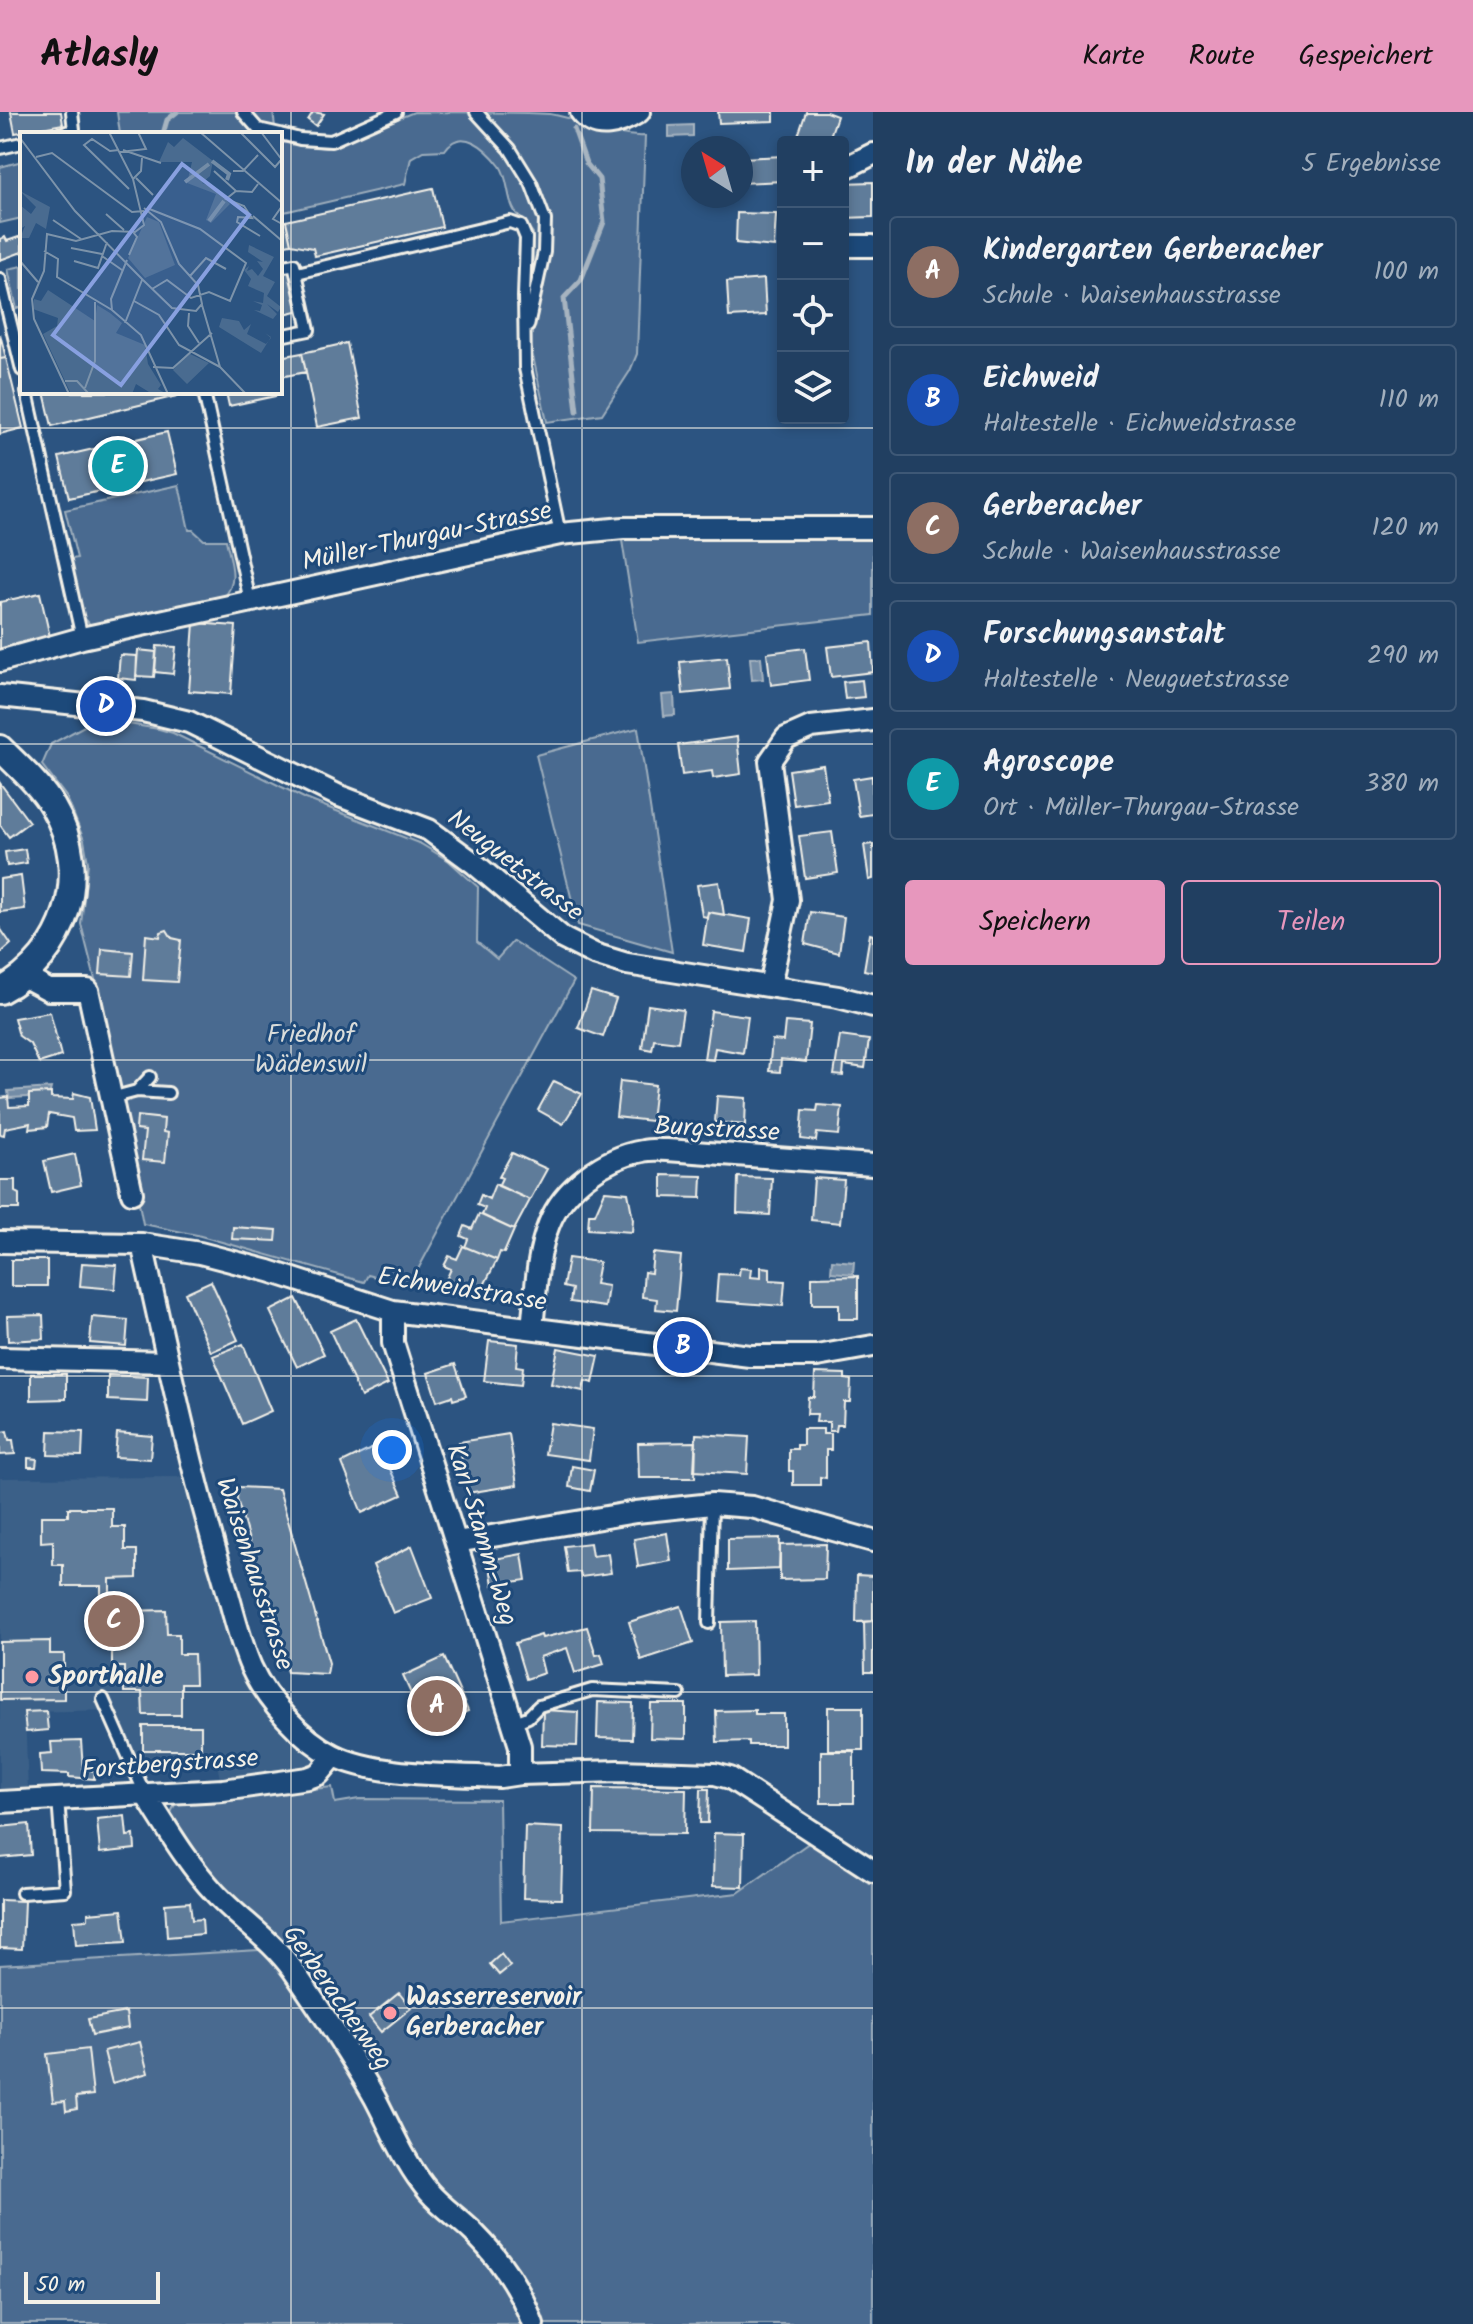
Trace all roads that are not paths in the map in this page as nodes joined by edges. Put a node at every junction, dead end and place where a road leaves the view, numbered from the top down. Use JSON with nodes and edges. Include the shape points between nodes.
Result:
{"nodes":[{"id":1,"x":72,"y":112,"type":"edge"},
{"id":2,"x":243,"y":112,"type":"edge"},
{"id":3,"x":396,"y":112,"type":"edge"},
{"id":4,"x":476,"y":112,"type":"edge"},
{"id":5,"x":581,"y":112,"type":"edge"},
{"id":6,"x":639,"y":112,"type":"edge"},
{"id":7,"x":66,"y":132,"type":"edge"},
{"id":8,"x":271,"y":132,"type":"edge"},
{"id":9,"x":282,"y":134,"type":"edge"},
{"id":10,"x":20,"y":143,"type":"edge"},
{"id":11,"x":0,"y":148,"type":"edge"},
{"id":12,"x":873,"y":154,"type":"edge"},
{"id":13,"x":849,"y":166,"type":"edge"},
{"id":14,"x":849,"y":246,"type":"edge"},
{"id":15,"x":873,"y":246,"type":"edge"},
{"id":16,"x":282,"y":267,"type":"edge"},
{"id":17,"x":297,"y":273,"type":"junction"},
{"id":18,"x":0,"y":279,"type":"edge"},
{"id":19,"x":282,"y":336,"type":"edge"},
{"id":20,"x":524,"y":341,"type":"junction"},
{"id":21,"x":20,"y":362,"type":"edge"},
{"id":22,"x":27,"y":394,"type":"edge"},
{"id":23,"x":204,"y":394,"type":"edge"},
{"id":24,"x":873,"y":528,"type":"edge"},
{"id":25,"x":560,"y":534,"type":"junction"},
{"id":26,"x":250,"y":601,"type":"junction"},
{"id":27,"x":82,"y":638,"type":"junction"},
{"id":28,"x":0,"y":661,"type":"edge"},
{"id":29,"x":0,"y":696,"type":"edge"},
{"id":30,"x":873,"y":720,"type":"edge"},
{"id":31,"x":0,"y":748,"type":"edge"},
{"id":32,"x":23,"y":976,"type":"junction"},
{"id":33,"x":770,"y":986,"type":"junction"},
{"id":34,"x":0,"y":991,"type":"edge"},
{"id":35,"x":873,"y":1006,"type":"edge"},
{"id":36,"x":150,"y":1077,"type":"dead end"},
{"id":37,"x":137,"y":1091,"type":"junction"},
{"id":38,"x":168,"y":1093,"type":"dead end"},
{"id":39,"x":111,"y":1098,"type":"junction"},
{"id":40,"x":873,"y":1165,"type":"edge"},
{"id":41,"x":132,"y":1193,"type":"dead end"},
{"id":42,"x":0,"y":1242,"type":"edge"},
{"id":43,"x":142,"y":1244,"type":"junction"},
{"id":44,"x":393,"y":1311,"type":"junction"},
{"id":45,"x":532,"y":1328,"type":"junction"},
{"id":46,"x":873,"y":1346,"type":"edge"},
{"id":47,"x":0,"y":1358,"type":"edge"},
{"id":48,"x":168,"y":1362,"type":"junction"},
{"id":49,"x":712,"y":1504,"type":"junction"},
{"id":50,"x":873,"y":1541,"type":"edge"},
{"id":51,"x":456,"y":1542,"type":"junction"},
{"id":52,"x":709,"y":1623,"type":"dead end"},
{"id":53,"x":679,"y":1694,"type":"dead end"},
{"id":54,"x":103,"y":1699,"type":"dead end"},
{"id":55,"x":513,"y":1723,"type":"junction"},
{"id":56,"x":334,"y":1756,"type":"junction"},
{"id":57,"x":520,"y":1774,"type":"junction"},
{"id":58,"x":145,"y":1794,"type":"junction"},
{"id":59,"x":58,"y":1798,"type":"junction"},
{"id":60,"x":0,"y":1802,"type":"edge"},
{"id":61,"x":873,"y":1871,"type":"edge"},
{"id":62,"x":22,"y":1893,"type":"dead end"},
{"id":63,"x":533,"y":2324,"type":"edge"}],
"edges":[{"from":1,"to":7,"type":"lane","via":[[74,130]]},
{"from":2,"to":8,"type":"lane","via":[[258,129]]},
{"from":3,"to":9,"type":"lane","via":[[331,141]]},
{"from":4,"to":20,"type":"lane","via":[[510,149],[545,220],[544,252]]},
{"from":5,"to":6,"type":"street","via":[[596,125],[625,121]]},
{"from":10,"to":11,"type":"lane"},
{"from":12,"to":13,"type":"street"},
{"from":14,"to":15,"type":"street"},
{"from":16,"to":17,"type":"lane","via":[[294,264]]},
{"from":17,"to":19,"type":"lane","via":[[309,330]]},
{"from":17,"to":20,"type":"lane","via":[[510,222],[521,226],[526,238]]},
{"from":18,"to":21,"type":"lane"},
{"from":20,"to":25,"type":"lane"},
{"from":22,"to":27,"type":"lane"},
{"from":23,"to":26,"type":"lane"},
{"from":24,"to":25,"type":"street","name":"Müller-Thurgau-Strasse","via":[[623,528]]},
{"from":25,"to":26,"type":"street","name":"Müller-Thurgau-Strasse"},
{"from":26,"to":27,"type":"street","name":"Müller-Thurgau-Strasse"},
{"from":27,"to":28,"type":"street","name":"Müller-Thurgau-Strasse"},
{"from":29,"to":33,"type":"street","name":"Neuguetstrasse","via":[[143,711],[189,722],[324,790],[429,830],[564,939],[594,954]]},
{"from":30,"to":33,"type":"street","via":[[811,727],[786,738],[770,761],[788,900]]},
{"from":31,"to":32,"type":"street","via":[[52,805],[72,863],[63,925]]},
{"from":32,"to":34,"type":"street"},
{"from":32,"to":39,"type":"street","via":[[49,990],[88,990]]},
{"from":33,"to":35,"type":"street","name":"Neuguetstrasse"},
{"from":36,"to":37,"type":"lane"},
{"from":37,"to":38,"type":"lane"},
{"from":37,"to":39,"type":"lane"},
{"from":39,"to":41,"type":"street"},
{"from":40,"to":45,"type":"street","name":"Burgstrasse","via":[[643,1150],[602,1166],[569,1193],[549,1224]]},
{"from":42,"to":43,"type":"street","name":"Eichweidstrasse"},
{"from":43,"to":44,"type":"street","name":"Eichweidstrasse","via":[[269,1271]]},
{"from":43,"to":48,"type":"street","name":"Waisenhausstrasse"},
{"from":44,"to":45,"type":"street","name":"Eichweidstrasse"},
{"from":44,"to":51,"type":"street","name":"Karl-Stamm-Weg","via":[[393,1343]]},
{"from":45,"to":46,"type":"street","name":"Eichweidstrasse","via":[[768,1357],[817,1356]]},
{"from":47,"to":48,"type":"street"},
{"from":48,"to":56,"type":"street","name":"Waisenhausstrasse","via":[[202,1507],[252,1668],[271,1702]]},
{"from":49,"to":50,"type":"street","via":[[752,1507]]},
{"from":49,"to":51,"type":"street"},
{"from":49,"to":52,"type":"lane"},
{"from":51,"to":55,"type":"street","name":"Karl-Stamm-Weg"},
{"from":53,"to":55,"type":"lane","via":[[592,1690],[539,1706]]},
{"from":54,"to":58,"type":"lane","name":"Gerberacherweg"},
{"from":55,"to":57,"type":"street","name":"Karl-Stamm-Weg"},
{"from":56,"to":57,"type":"street","name":"Waisenhausstrasse","via":[[374,1769]]},
{"from":56,"to":58,"type":"street","name":"Forstbergstrasse","via":[[319,1774],[308,1778]]},
{"from":57,"to":61,"type":"street","name":"Waisenhausstrasse","via":[[704,1772],[730,1778]]},
{"from":58,"to":59,"type":"street","name":"Forstbergstrasse"},
{"from":58,"to":63,"type":"street","name":"Gerberacherweg","via":[[196,1872],[287,1961],[344,2043],[399,2149],[430,2193],[510,2276]]},
{"from":59,"to":60,"type":"street","name":"Forstbergstrasse"},
{"from":59,"to":62,"type":"lane","via":[[65,1890]]}]}
